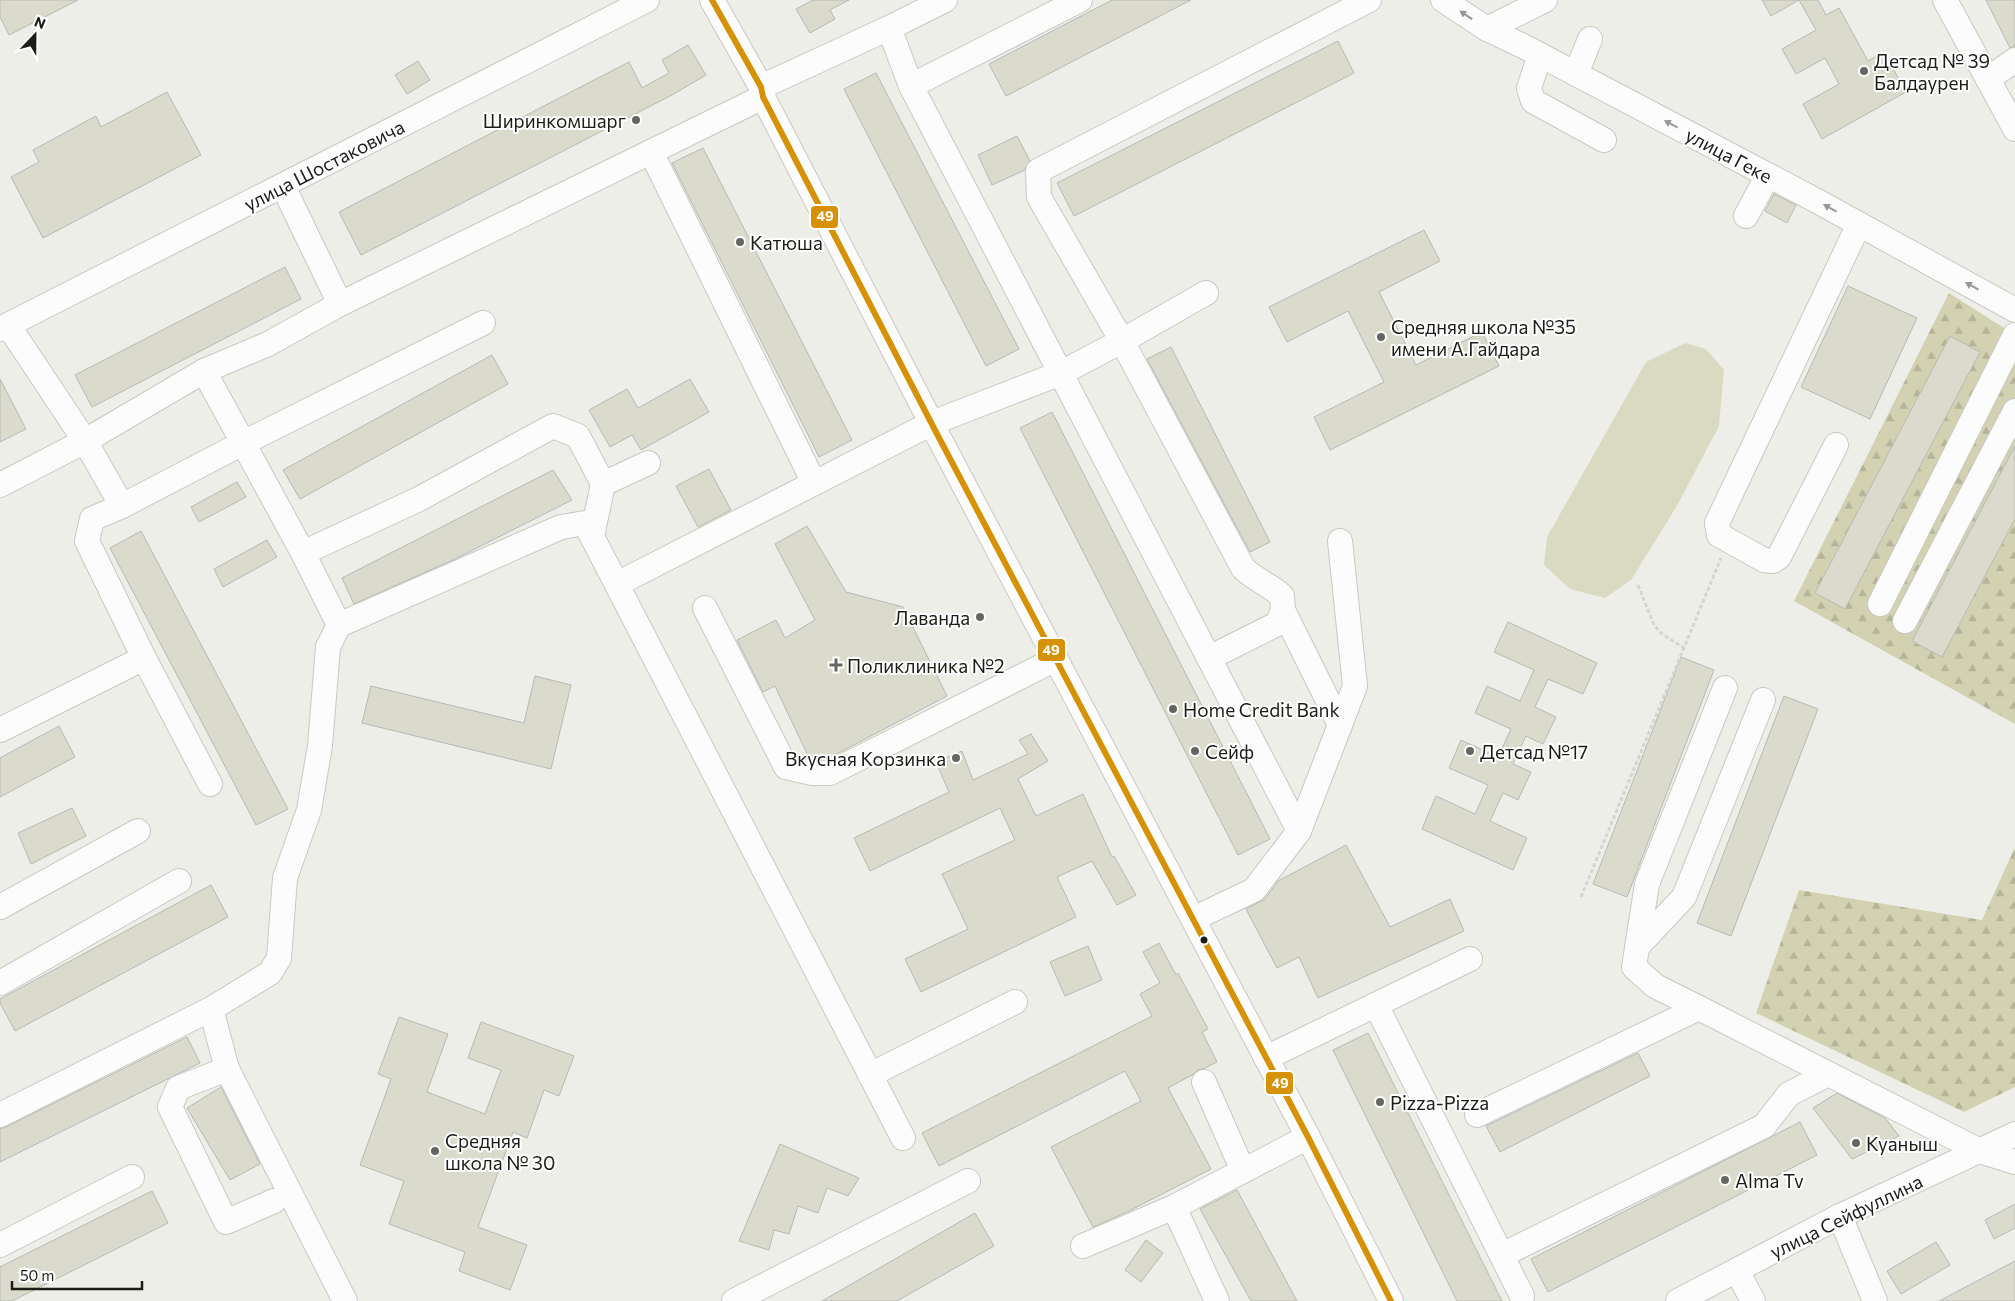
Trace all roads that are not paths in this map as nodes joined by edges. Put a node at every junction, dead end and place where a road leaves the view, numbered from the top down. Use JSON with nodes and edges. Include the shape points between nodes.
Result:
{"nodes":[{"id":1,"x":647,"y":0,"type":"edge"},
{"id":2,"x":712,"y":0,"type":"edge"},
{"id":3,"x":945,"y":0,"type":"edge"},
{"id":4,"x":1080,"y":0,"type":"edge"},
{"id":5,"x":1369,"y":0,"type":"edge"},
{"id":6,"x":1443,"y":0,"type":"edge"},
{"id":7,"x":1945,"y":0,"type":"edge"},
{"id":8,"x":1533,"y":3,"type":"edge"},
{"id":9,"x":889,"y":28,"type":"junction"},
{"id":10,"x":1487,"y":29,"type":"junction"},
{"id":11,"x":1590,"y":39,"type":"dead end"},
{"id":12,"x":1540,"y":55,"type":"junction"},
{"id":13,"x":2015,"y":60,"type":"edge"},
{"id":14,"x":1576,"y":74,"type":"junction"},
{"id":15,"x":1988,"y":79,"type":"junction"},
{"id":16,"x":911,"y":86,"type":"junction"},
{"id":17,"x":762,"y":92,"type":"junction"},
{"id":18,"x":2015,"y":129,"type":"edge"},
{"id":19,"x":1604,"y":140,"type":"dead end"},
{"id":20,"x":651,"y":152,"type":"junction"},
{"id":21,"x":1768,"y":175,"type":"junction"},
{"id":22,"x":283,"y":186,"type":"junction"},
{"id":23,"x":1746,"y":216,"type":"dead end"},
{"id":24,"x":1859,"y":224,"type":"junction"},
{"id":25,"x":1206,"y":293,"type":"dead end"},
{"id":26,"x":340,"y":304,"type":"junction"},
{"id":27,"x":2015,"y":310,"type":"edge"},
{"id":28,"x":483,"y":323,"type":"dead end"},
{"id":29,"x":4,"y":327,"type":"edge"},
{"id":30,"x":2015,"y":336,"type":"edge"},
{"id":31,"x":1122,"y":341,"type":"junction"},
{"id":32,"x":204,"y":371,"type":"junction"},
{"id":33,"x":1062,"y":373,"type":"junction"},
{"id":34,"x":2015,"y":411,"type":"edge"},
{"id":35,"x":932,"y":423,"type":"junction"},
{"id":36,"x":85,"y":441,"type":"junction"},
{"id":37,"x":243,"y":443,"type":"junction"},
{"id":38,"x":1836,"y":445,"type":"dead end"},
{"id":39,"x":648,"y":463,"type":"dead end"},
{"id":40,"x":814,"y":483,"type":"junction"},
{"id":41,"x":603,"y":484,"type":"junction"},
{"id":42,"x":0,"y":485,"type":"edge"},
{"id":43,"x":122,"y":506,"type":"junction"},
{"id":44,"x":592,"y":536,"type":"junction"},
{"id":45,"x":1340,"y":541,"type":"dead end"},
{"id":46,"x":303,"y":554,"type":"junction"},
{"id":47,"x":616,"y":584,"type":"junction"},
{"id":48,"x":1880,"y":604,"type":"dead end"},
{"id":49,"x":705,"y":608,"type":"dead end"},
{"id":50,"x":1283,"y":610,"type":"junction"},
{"id":51,"x":1906,"y":621,"type":"dead end"},
{"id":52,"x":339,"y":625,"type":"junction"},
{"id":53,"x":144,"y":658,"type":"junction"},
{"id":54,"x":1210,"y":658,"type":"junction"},
{"id":55,"x":1056,"y":659,"type":"junction"},
{"id":56,"x":1725,"y":688,"type":"dead end"},
{"id":57,"x":1763,"y":700,"type":"dead end"},
{"id":58,"x":1340,"y":725,"type":"junction"},
{"id":59,"x":0,"y":730,"type":"edge"},
{"id":60,"x":210,"y":784,"type":"dead end"},
{"id":61,"x":138,"y":831,"type":"dead end"},
{"id":62,"x":1299,"y":831,"type":"junction"},
{"id":63,"x":178,"y":881,"type":"dead end"},
{"id":64,"x":0,"y":907,"type":"edge"},
{"id":65,"x":1193,"y":919,"type":"junction"},
{"id":66,"x":1637,"y":947,"type":"junction"},
{"id":67,"x":1470,"y":959,"type":"dead end"},
{"id":68,"x":0,"y":982,"type":"edge"},
{"id":69,"x":1015,"y":1002,"type":"dead end"},
{"id":70,"x":1376,"y":1005,"type":"junction"},
{"id":71,"x":1698,"y":1008,"type":"junction"},
{"id":72,"x":211,"y":1009,"type":"junction"},
{"id":73,"x":1266,"y":1058,"type":"junction"},
{"id":74,"x":227,"y":1069,"type":"junction"},
{"id":75,"x":1828,"y":1074,"type":"junction"},
{"id":76,"x":870,"y":1075,"type":"junction"},
{"id":77,"x":1204,"y":1082,"type":"dead end"},
{"id":78,"x":0,"y":1115,"type":"edge"},
{"id":79,"x":1478,"y":1116,"type":"dead end"},
{"id":80,"x":2015,"y":1134,"type":"edge"},
{"id":81,"x":1308,"y":1137,"type":"junction"},
{"id":82,"x":904,"y":1138,"type":"dead end"},
{"id":83,"x":1980,"y":1151,"type":"junction"},
{"id":84,"x":2015,"y":1162,"type":"edge"},
{"id":85,"x":1243,"y":1171,"type":"junction"},
{"id":86,"x":132,"y":1176,"type":"dead end"},
{"id":87,"x":968,"y":1181,"type":"dead end"},
{"id":88,"x":274,"y":1201,"type":"dead end"},
{"id":89,"x":1174,"y":1207,"type":"junction"},
{"id":90,"x":1840,"y":1216,"type":"junction"},
{"id":91,"x":0,"y":1245,"type":"edge"},
{"id":92,"x":1083,"y":1246,"type":"dead end"},
{"id":93,"x":1502,"y":1255,"type":"junction"},
{"id":94,"x":1737,"y":1271,"type":"junction"},
{"id":95,"x":1522,"y":1296,"type":"dead end"},
{"id":96,"x":345,"y":1301,"type":"edge"},
{"id":97,"x":735,"y":1301,"type":"edge"},
{"id":98,"x":1217,"y":1301,"type":"edge"},
{"id":99,"x":1391,"y":1301,"type":"edge"},
{"id":100,"x":1678,"y":1301,"type":"edge"},
{"id":101,"x":1753,"y":1301,"type":"edge"},
{"id":102,"x":1875,"y":1301,"type":"edge"}],
"edges":[{"from":1,"to":22,"type":"street","name":"улица Шостаковича"},
{"from":2,"to":17,"type":"street"},
{"from":3,"to":9,"type":"street"},
{"from":4,"to":16,"type":"street"},
{"from":5,"to":31,"type":"street","via":[[1038,171],[1039,197]]},
{"from":10,"to":6,"type":"street","name":"улица Геке","one_way":true},
{"from":7,"to":15,"type":"street"},
{"from":8,"to":10,"type":"street"},
{"from":9,"to":16,"type":"street"},
{"from":9,"to":17,"type":"street"},
{"from":10,"to":12,"type":"street","name":"улица Геке"},
{"from":11,"to":14,"type":"street"},
{"from":12,"to":14,"type":"street","name":"улица Геке"},
{"from":12,"to":19,"type":"street","via":[[1529,88],[1533,101]]},
{"from":13,"to":15,"type":"street"},
{"from":21,"to":14,"type":"street","name":"улица Геке","one_way":true},
{"from":15,"to":18,"type":"street"},
{"from":16,"to":33,"type":"street"},
{"from":17,"to":20,"type":"street"},
{"from":17,"to":35,"type":"street"},
{"from":20,"to":26,"type":"street"},
{"from":20,"to":40,"type":"street"},
{"from":21,"to":23,"type":"street"},
{"from":24,"to":21,"type":"street","name":"улица Геке","one_way":true},
{"from":22,"to":26,"type":"street"},
{"from":22,"to":29,"type":"street","name":"улица Шостаковича"},
{"from":27,"to":24,"type":"street","name":"улица Геке","one_way":true},
{"from":24,"to":38,"type":"street","via":[[1717,523],[1718,535],[1764,560],[1773,561],[1779,557]]},
{"from":25,"to":31,"type":"street"},
{"from":26,"to":32,"type":"street","via":[[268,344]]},
{"from":28,"to":37,"type":"street"},
{"from":29,"to":36,"type":"street"},
{"from":30,"to":48,"type":"street"},
{"from":31,"to":33,"type":"street"},
{"from":31,"to":50,"type":"street","via":[[1243,568],[1282,596]]},
{"from":32,"to":36,"type":"street"},
{"from":32,"to":37,"type":"street"},
{"from":33,"to":35,"type":"street"},
{"from":33,"to":54,"type":"street"},
{"from":34,"to":51,"type":"street"},
{"from":35,"to":40,"type":"street"},
{"from":35,"to":55,"type":"street"},
{"from":36,"to":42,"type":"street"},
{"from":36,"to":43,"type":"street"},
{"from":37,"to":43,"type":"street"},
{"from":37,"to":46,"type":"street"},
{"from":39,"to":41,"type":"street"},
{"from":40,"to":47,"type":"street"},
{"from":41,"to":44,"type":"street"},
{"from":41,"to":46,"type":"street","via":[[578,436],[554,426],[419,499]]},
{"from":43,"to":53,"type":"street","via":[[92,519],[86,541]]},
{"from":44,"to":47,"type":"street"},
{"from":44,"to":52,"type":"street","via":[[585,523],[561,527]]},
{"from":45,"to":58,"type":"street","via":[[1355,686]]},
{"from":46,"to":52,"type":"street"},
{"from":47,"to":76,"type":"street"},
{"from":49,"to":55,"type":"street","via":[[786,767],[812,774],[830,773]]},
{"from":50,"to":54,"type":"street","via":[[1277,624]]},
{"from":50,"to":58,"type":"street"},
{"from":52,"to":72,"type":"street","via":[[328,647],[320,746],[309,810],[285,878],[279,958],[270,973]]},
{"from":53,"to":59,"type":"street"},
{"from":53,"to":60,"type":"street"},
{"from":54,"to":62,"type":"street"},
{"from":55,"to":65,"type":"street"},
{"from":56,"to":66,"type":"street","via":[[1647,884]]},
{"from":57,"to":66,"type":"street","via":[[1684,897]]},
{"from":58,"to":62,"type":"street"},
{"from":61,"to":64,"type":"street"},
{"from":62,"to":65,"type":"street","via":[[1254,890]]},
{"from":63,"to":68,"type":"street"},
{"from":65,"to":73,"type":"street"},
{"from":66,"to":71,"type":"street","via":[[1634,967],[1654,986]]},
{"from":67,"to":70,"type":"street"},
{"from":69,"to":76,"type":"street"},
{"from":70,"to":73,"type":"street"},
{"from":70,"to":93,"type":"street"},
{"from":71,"to":75,"type":"street"},
{"from":71,"to":79,"type":"street"},
{"from":72,"to":74,"type":"street"},
{"from":72,"to":78,"type":"street"},
{"from":73,"to":81,"type":"street"},
{"from":74,"to":88,"type":"street","via":[[178,1088],[170,1107],[226,1222]]},
{"from":74,"to":96,"type":"street"},
{"from":75,"to":83,"type":"street"},
{"from":75,"to":93,"type":"street","via":[[1788,1094],[1764,1126]]},
{"from":76,"to":82,"type":"street"},
{"from":77,"to":85,"type":"street"},
{"from":80,"to":83,"type":"street","name":"улица Сейфуллина"},
{"from":81,"to":85,"type":"street"},
{"from":81,"to":99,"type":"street"},
{"from":83,"to":84,"type":"street"},
{"from":83,"to":90,"type":"street","name":"улица Сейфуллина"},
{"from":85,"to":89,"type":"street"},
{"from":86,"to":91,"type":"street"},
{"from":87,"to":97,"type":"street"},
{"from":89,"to":92,"type":"street"},
{"from":89,"to":98,"type":"street"},
{"from":90,"to":94,"type":"street","name":"улица Сейфуллина"},
{"from":90,"to":102,"type":"street"},
{"from":93,"to":95,"type":"street"},
{"from":94,"to":100,"type":"street","name":"улица Сейфуллина"},
{"from":94,"to":101,"type":"street"}]}
